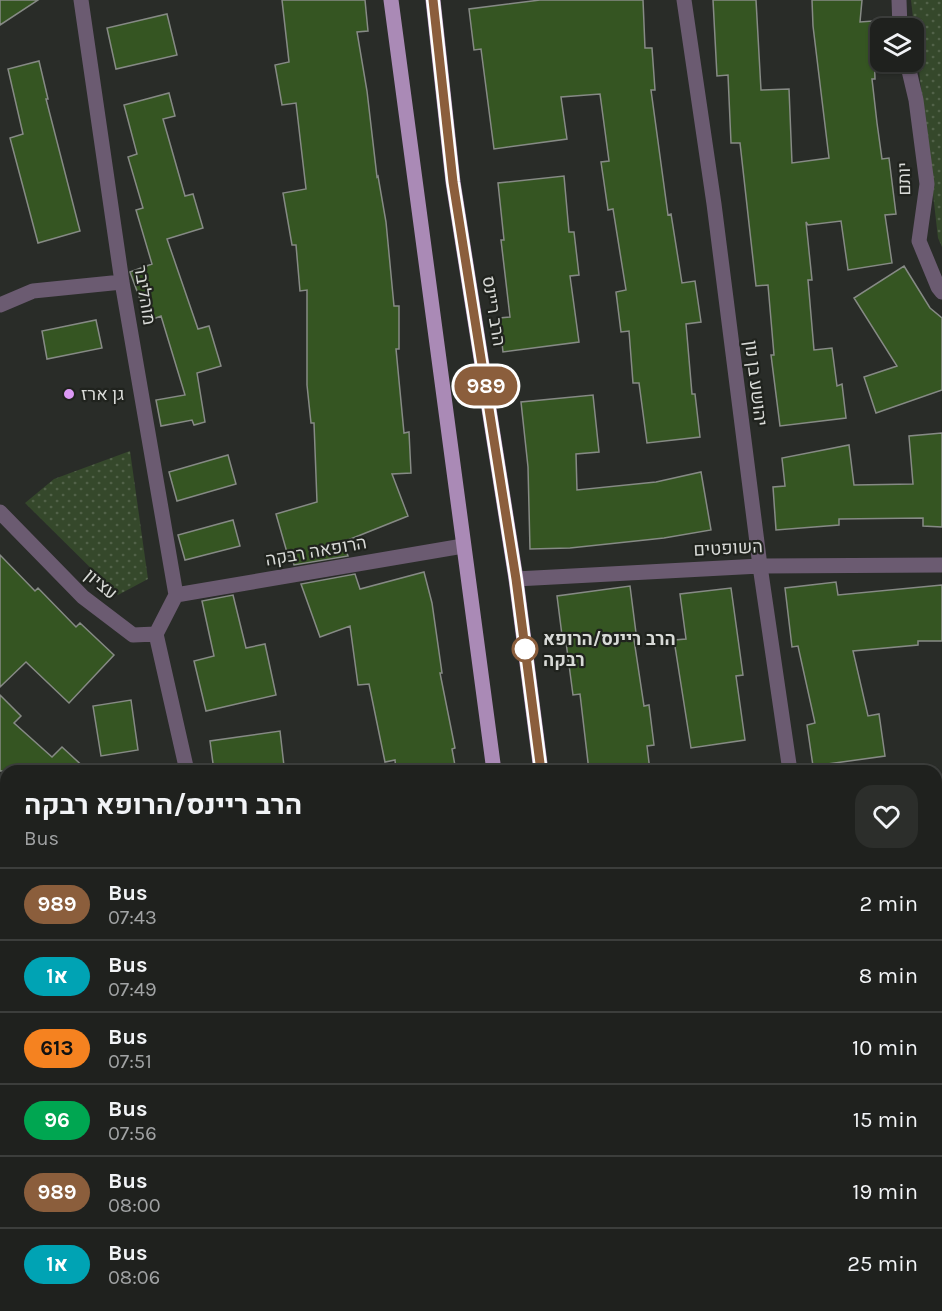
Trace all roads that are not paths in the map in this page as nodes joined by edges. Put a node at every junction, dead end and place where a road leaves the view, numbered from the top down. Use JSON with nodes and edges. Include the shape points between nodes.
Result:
{"nodes":[{"id":1,"x":81,"y":0,"type":"edge"},
{"id":2,"x":391,"y":0,"type":"edge"},
{"id":3,"x":433,"y":0,"type":"edge"},
{"id":4,"x":684,"y":0,"type":"edge"},
{"id":5,"x":899,"y":0,"type":"edge"},
{"id":6,"x":900,"y":18,"type":"edge"},
{"id":7,"x":909,"y":72,"type":"edge"},
{"id":8,"x":122,"y":282,"type":"junction"},
{"id":9,"x":942,"y":292,"type":"edge"},
{"id":10,"x":0,"y":305,"type":"edge"},
{"id":11,"x":0,"y":512,"type":"edge"},
{"id":12,"x":463,"y":546,"type":"junction"},
{"id":13,"x":759,"y":566,"type":"junction"},
{"id":14,"x":942,"y":566,"type":"edge"},
{"id":15,"x":516,"y":579,"type":"junction"},
{"id":16,"x":176,"y":595,"type":"junction"},
{"id":17,"x":156,"y":634,"type":"junction"},
{"id":18,"x":186,"y":765,"type":"edge"},
{"id":19,"x":493,"y":765,"type":"edge"},
{"id":20,"x":540,"y":765,"type":"edge"},
{"id":21,"x":789,"y":765,"type":"edge"}],
"edges":[{"from":1,"to":8,"type":"street","name":"מוהליבר"},
{"from":2,"to":12,"type":"main road"},
{"from":3,"to":15,"type":"main road","name":"הרב ריינס","via":[[453,182]]},
{"from":4,"to":13,"type":"street","name":"יהושע בן נון"},
{"from":5,"to":6,"type":"street"},
{"from":7,"to":9,"type":"street","name":"יותם","via":[[927,184],[919,241]]},
{"from":8,"to":10,"type":"street","via":[[33,291]]},
{"from":8,"to":16,"type":"street","name":"מוהליבר"},
{"from":11,"to":17,"type":"street","name":"עציון","via":[[83,597],[133,635]]},
{"from":12,"to":16,"type":"street","name":"הרופאה רבקה"},
{"from":12,"to":19,"type":"main road"},
{"from":13,"to":14,"type":"street","name":"השופטים"},
{"from":13,"to":15,"type":"street","name":"השופטים"},
{"from":13,"to":21,"type":"street","name":"יהושע בן נון"},
{"from":15,"to":20,"type":"main road","name":"הרב ריינס"},
{"from":16,"to":17,"type":"street"},
{"from":17,"to":18,"type":"street"}]}
